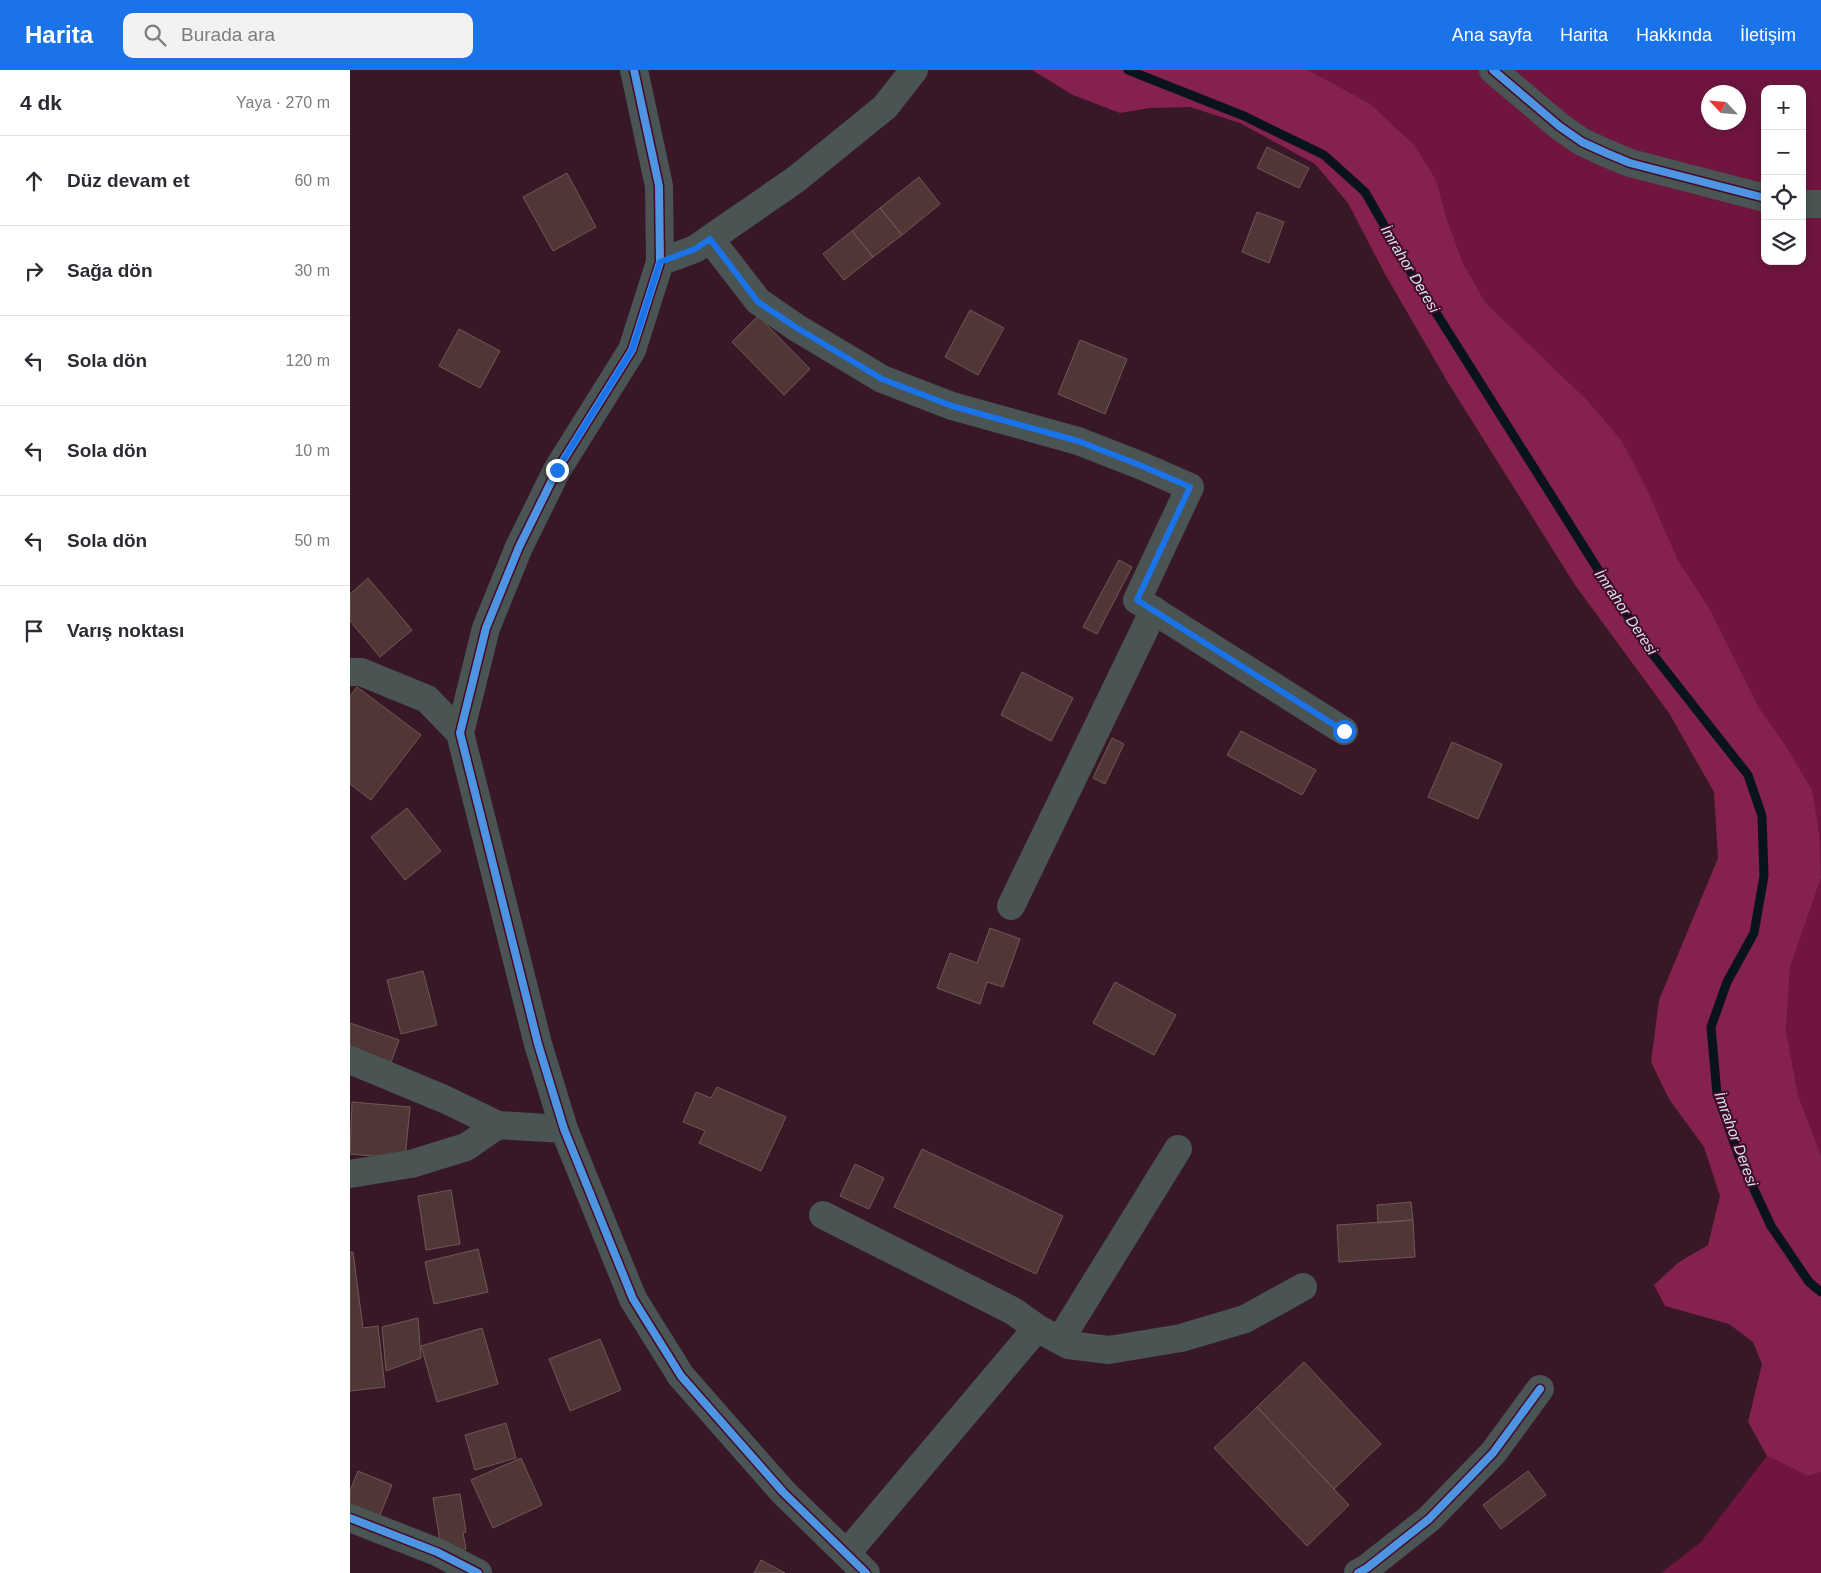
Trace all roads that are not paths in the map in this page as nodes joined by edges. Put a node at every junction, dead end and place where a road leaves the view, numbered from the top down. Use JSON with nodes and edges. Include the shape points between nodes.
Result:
{"nodes":[{"id":1,"x":634,"y":70,"type":"edge"},
{"id":2,"x":914,"y":70,"type":"edge"},
{"id":3,"x":1493,"y":70,"type":"edge"},
{"id":4,"x":1761,"y":197,"type":"edge"},
{"id":5,"x":1806,"y":204,"type":"edge"},
{"id":6,"x":1821,"y":204,"type":"edge"},
{"id":7,"x":710,"y":239,"type":"junction"},
{"id":8,"x":660,"y":262,"type":"junction"},
{"id":9,"x":1154,"y":610,"type":"junction"},
{"id":10,"x":350,"y":672,"type":"edge"},
{"id":11,"x":1344,"y":731,"type":"dead end"},
{"id":12,"x":460,"y":733,"type":"junction"},
{"id":13,"x":1011,"y":906,"type":"dead end"},
{"id":14,"x":350,"y":1060,"type":"edge"},
{"id":15,"x":498,"y":1125,"type":"junction"},
{"id":16,"x":564,"y":1129,"type":"junction"},
{"id":17,"x":1178,"y":1149,"type":"dead end"},
{"id":18,"x":350,"y":1174,"type":"edge"},
{"id":19,"x":823,"y":1215,"type":"dead end"},
{"id":20,"x":1304,"y":1287,"type":"dead end"},
{"id":21,"x":1048,"y":1334,"type":"junction"},
{"id":22,"x":1540,"y":1389,"type":"dead end"},
{"id":23,"x":350,"y":1518,"type":"edge"},
{"id":24,"x":847,"y":1553,"type":"junction"},
{"id":25,"x":478,"y":1573,"type":"edge"},
{"id":26,"x":866,"y":1573,"type":"edge"},
{"id":27,"x":1358,"y":1573,"type":"edge"}],
"edges":[{"from":1,"to":8,"type":"street","via":[[659,186]]},
{"from":2,"to":7,"type":"street","via":[[885,107],[795,180]]},
{"from":3,"to":4,"type":"street","via":[[1582,142],[1630,163]]},
{"from":5,"to":6,"type":"street"},
{"from":7,"to":8,"type":"street","via":[[695,249]]},
{"from":7,"to":9,"type":"street","via":[[758,302],[882,379],[952,406],[1078,441],[1190,487],[1137,600]]},
{"from":8,"to":12,"type":"street","via":[[632,350],[557,470],[519,547],[486,628]]},
{"from":9,"to":11,"type":"street"},
{"from":9,"to":13,"type":"street"},
{"from":10,"to":12,"type":"street","via":[[361,672],[427,700]]},
{"from":12,"to":16,"type":"street","via":[[538,1044]]},
{"from":14,"to":15,"type":"street"},
{"from":15,"to":16,"type":"street"},
{"from":15,"to":18,"type":"street","via":[[466,1147],[411,1164]]},
{"from":16,"to":24,"type":"street","via":[[633,1299],[681,1376],[783,1492]]},
{"from":17,"to":21,"type":"street"},
{"from":19,"to":21,"type":"street","via":[[1012,1311]]},
{"from":20,"to":21,"type":"street","via":[[1245,1319],[1181,1338],[1109,1350],[1068,1345]]},
{"from":21,"to":24,"type":"street"},
{"from":22,"to":27,"type":"street","via":[[1493,1453],[1429,1519]]},
{"from":23,"to":25,"type":"street","via":[[437,1552]]},
{"from":24,"to":26,"type":"street"}]}
